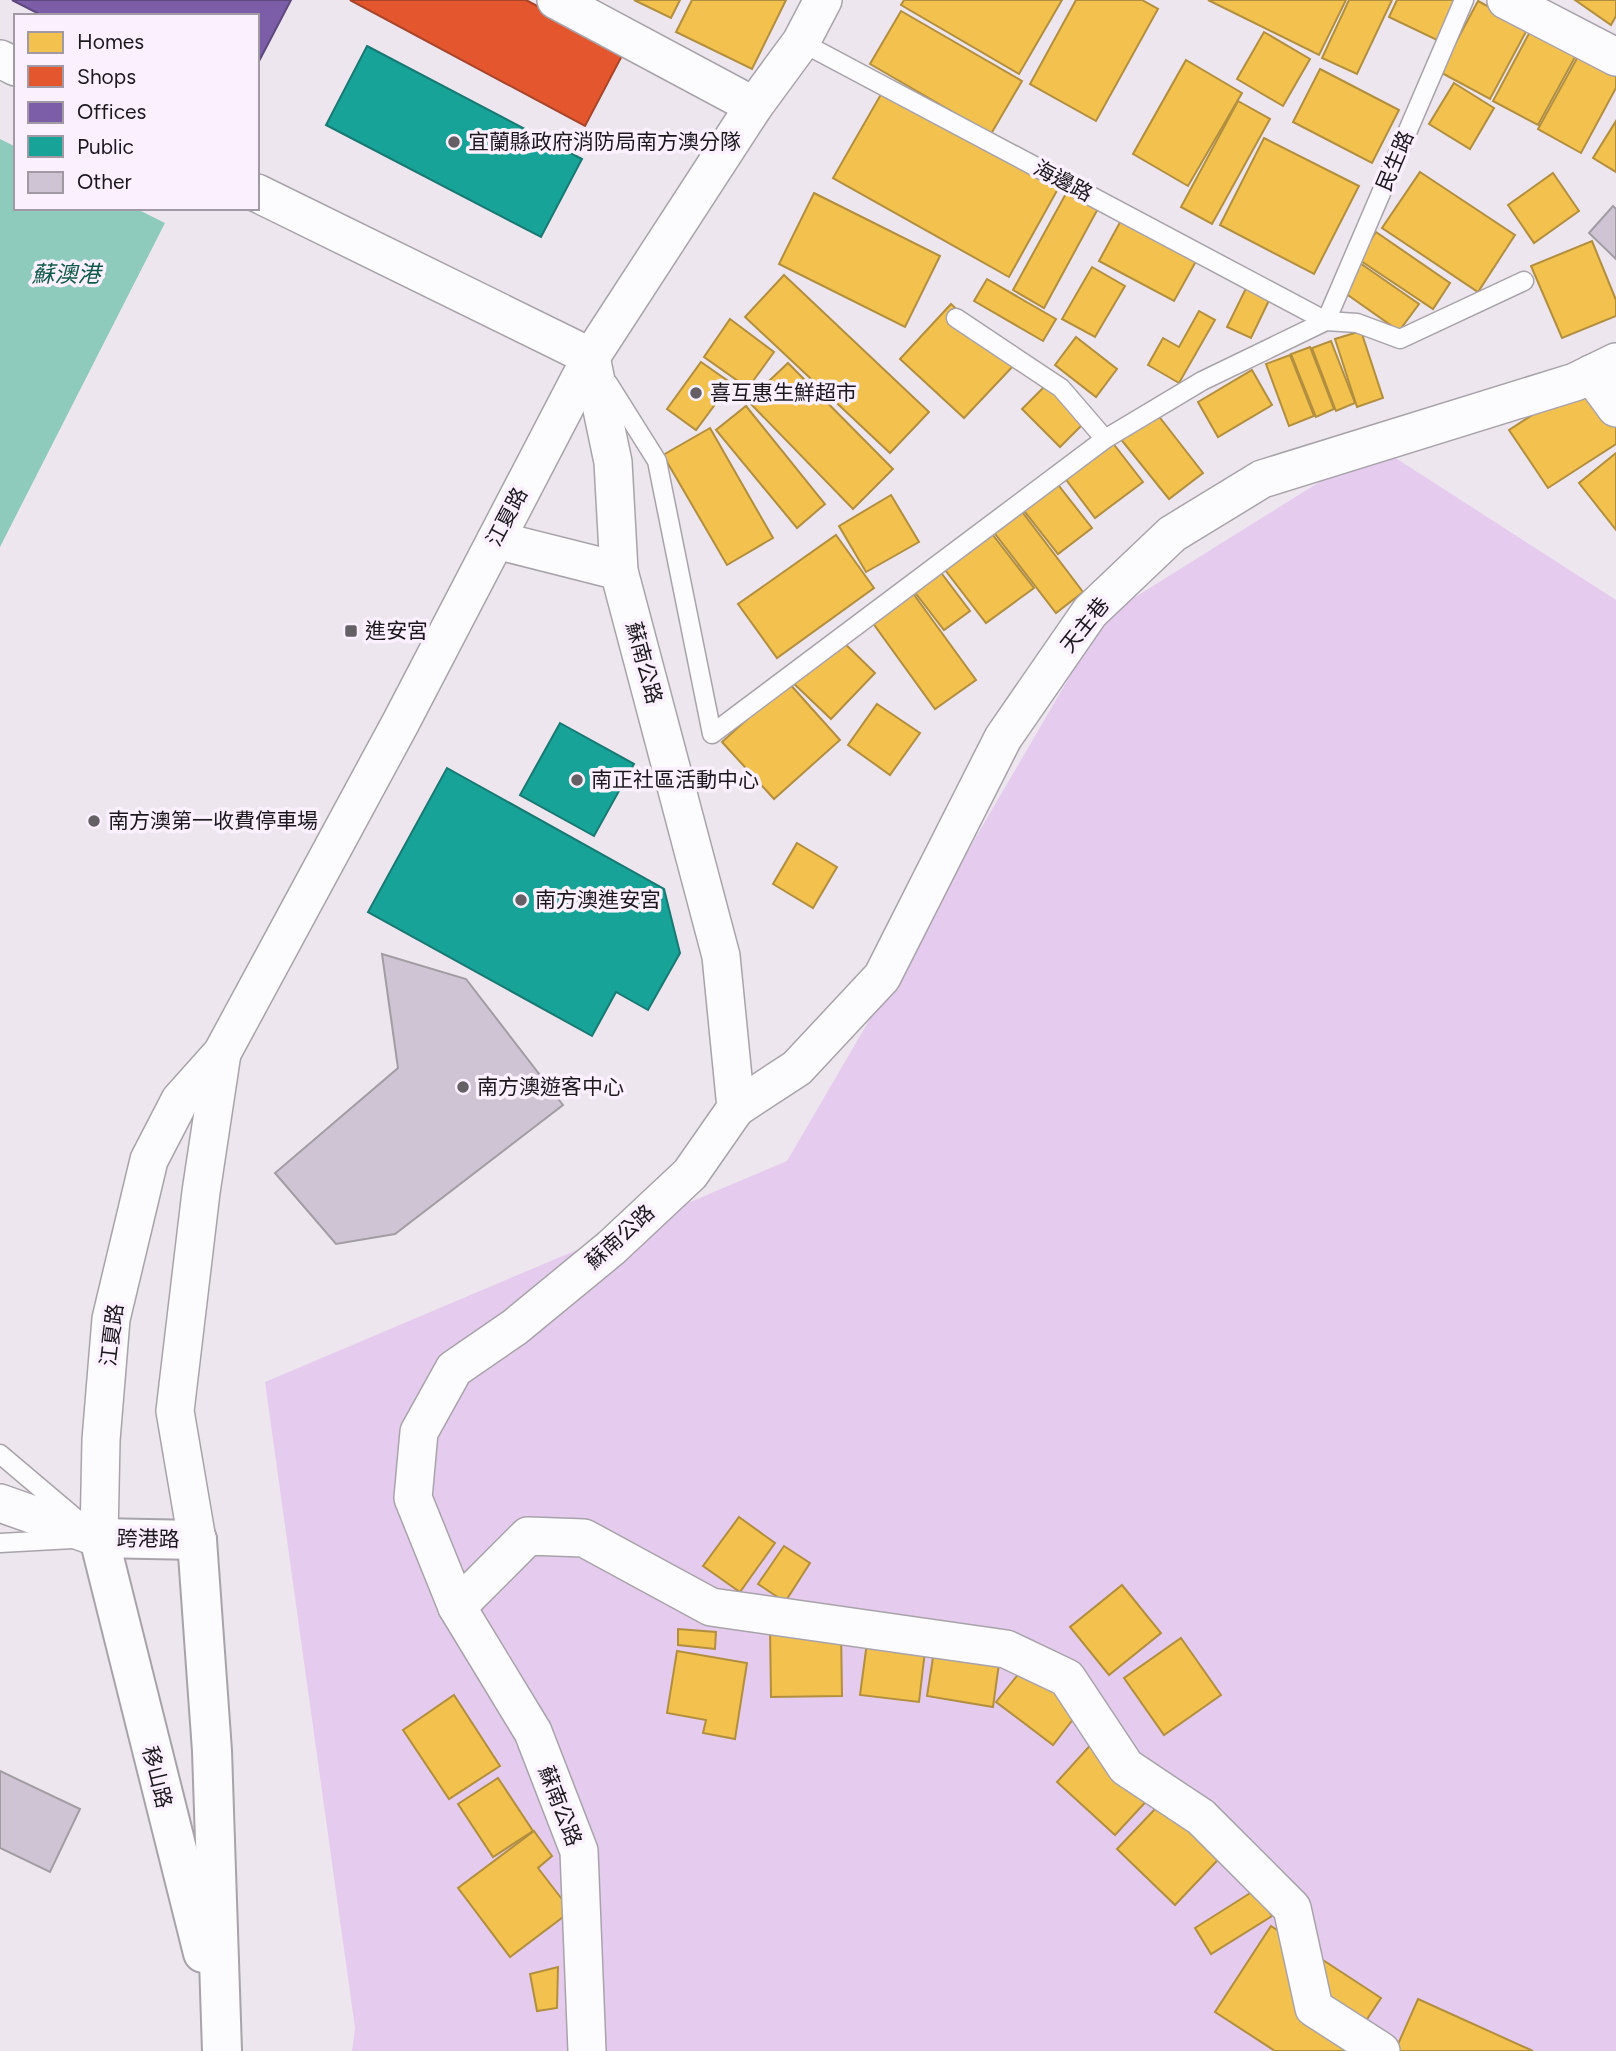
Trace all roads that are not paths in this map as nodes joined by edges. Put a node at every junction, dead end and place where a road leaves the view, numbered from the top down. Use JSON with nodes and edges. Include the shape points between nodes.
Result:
{"nodes":[{"id":1,"x":556,"y":0,"type":"edge"},
{"id":2,"x":823,"y":0,"type":"edge"},
{"id":3,"x":1464,"y":0,"type":"edge"},
{"id":4,"x":1506,"y":0,"type":"edge"},
{"id":5,"x":801,"y":42,"type":"junction"},
{"id":6,"x":1616,"y":57,"type":"edge"},
{"id":7,"x":754,"y":106,"type":"junction"},
{"id":8,"x":259,"y":194,"type":"edge"},
{"id":9,"x":1524,"y":281,"type":"dead end"},
{"id":10,"x":956,"y":318,"type":"dead end"},
{"id":11,"x":1326,"y":321,"type":"junction"},
{"id":12,"x":591,"y":357,"type":"junction"},
{"id":13,"x":1603,"y":368,"type":"edge"},
{"id":14,"x":1616,"y":408,"type":"edge"},
{"id":15,"x":1105,"y":439,"type":"junction"},
{"id":16,"x":496,"y":540,"type":"junction"},
{"id":17,"x":620,"y":571,"type":"junction"},
{"id":18,"x":222,"y":1054,"type":"junction"},
{"id":19,"x":736,"y":1108,"type":"junction"},
{"id":20,"x":0,"y":1454,"type":"edge"},
{"id":21,"x":0,"y":1503,"type":"edge"},
{"id":22,"x":99,"y":1538,"type":"junction"},
{"id":23,"x":197,"y":1540,"type":"junction"},
{"id":24,"x":0,"y":1543,"type":"edge"},
{"id":25,"x":457,"y":1607,"type":"junction"},
{"id":26,"x":221,"y":2033,"type":"edge"},
{"id":27,"x":587,"y":2051,"type":"edge"},
{"id":28,"x":1381,"y":2051,"type":"edge"}],
"edges":[{"from":1,"to":7,"type":"street"},
{"from":2,"to":5,"type":"street","name":"江夏路"},
{"from":3,"to":11,"type":"lane","name":"民生路"},
{"from":4,"to":6,"type":"street"},
{"from":5,"to":7,"type":"street","name":"江夏路"},
{"from":5,"to":11,"type":"lane","name":"海邊路"},
{"from":7,"to":12,"type":"street","name":"江夏路"},
{"from":8,"to":12,"type":"street"},
{"from":9,"to":11,"type":"lane","via":[[1400,339],[1357,323]]},
{"from":10,"to":15,"type":"lane","via":[[1061,388]]},
{"from":11,"to":15,"type":"lane","via":[[1202,381]]},
{"from":12,"to":15,"type":"lane","via":[[657,461],[712,734]]},
{"from":12,"to":16,"type":"street","name":"江夏路"},
{"from":12,"to":17,"type":"street","name":"蘇南公路","via":[[613,462]]},
{"from":13,"to":14,"type":"street"},
{"from":13,"to":19,"type":"street","name":"天主巷","via":[[1390,442],[1262,480],[1172,534],[1090,612],[1003,738],[881,977],[797,1068]]},
{"from":16,"to":17,"type":"street"},
{"from":16,"to":18,"type":"street","name":"江夏路"},
{"from":17,"to":19,"type":"street","name":"蘇南公路","via":[[720,956]]},
{"from":18,"to":22,"type":"street","name":"江夏路","via":[[180,1100],[149,1160],[111,1319]]},
{"from":18,"to":23,"type":"street","name":"江夏路","via":[[175,1411]]},
{"from":19,"to":25,"type":"street","name":"蘇南公路","via":[[690,1174],[611,1248],[515,1327],[454,1369],[419,1432],[413,1499]]},
{"from":20,"to":22,"type":"lane"},
{"from":21,"to":22,"type":"street"},
{"from":22,"to":23,"type":"main road","name":"跨港路"},
{"from":22,"to":24,"type":"lane"},
{"from":22,"to":26,"type":"main road","name":"移山路"},
{"from":23,"to":26,"type":"main road","name":"移山路","via":[[212,1751]]},
{"from":25,"to":27,"type":"street","name":"蘇南公路","via":[[533,1732],[579,1851]]},
{"from":25,"to":28,"type":"street","via":[[528,1536],[584,1538],[711,1607],[1006,1649],[1067,1678],[1126,1767],[1201,1817],[1292,1908],[1314,2008]]}]}
